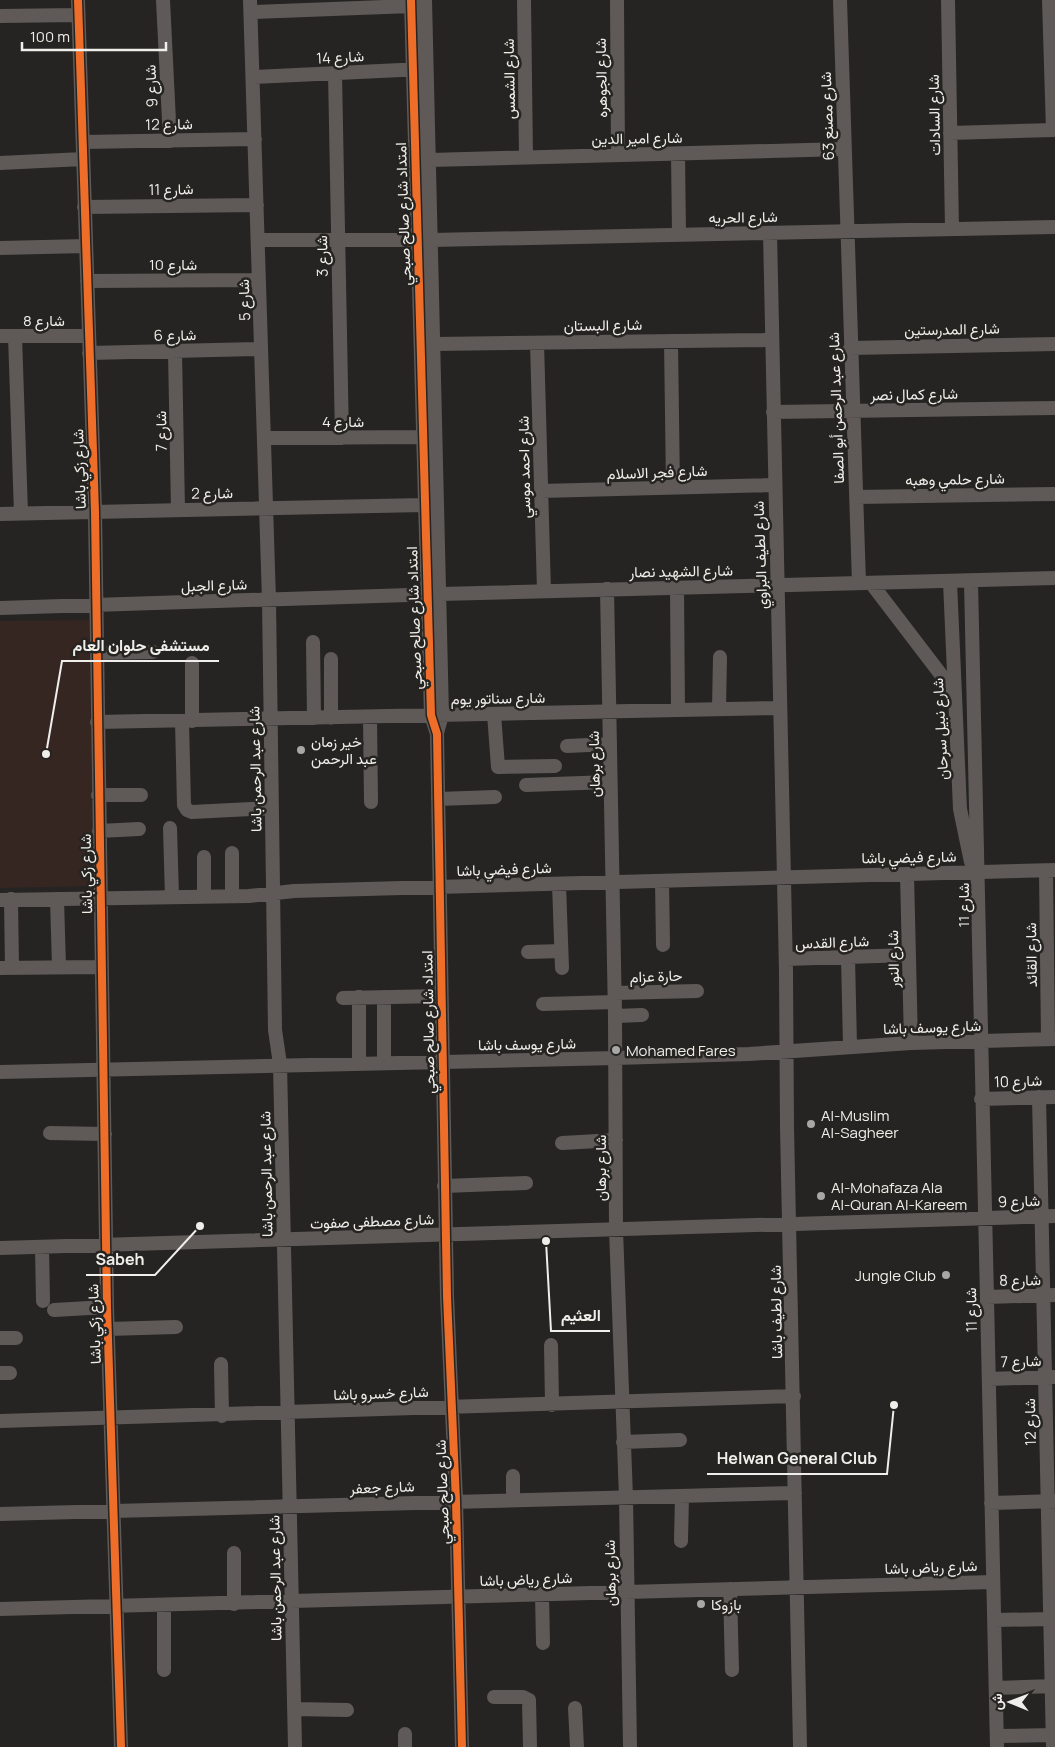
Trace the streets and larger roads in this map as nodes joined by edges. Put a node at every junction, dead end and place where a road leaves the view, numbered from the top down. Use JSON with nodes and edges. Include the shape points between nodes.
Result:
{"nodes":[{"id":1,"x":78,"y":0,"type":"edge"},
{"id":2,"x":163,"y":0,"type":"edge"},
{"id":3,"x":425,"y":0,"type":"edge"},
{"id":4,"x":524,"y":0,"type":"edge"},
{"id":5,"x":617,"y":0,"type":"edge"},
{"id":6,"x":840,"y":0,"type":"edge"},
{"id":7,"x":948,"y":0,"type":"edge"},
{"id":8,"x":1049,"y":0,"type":"edge"},
{"id":9,"x":411,"y":3,"type":"edge"},
{"id":10,"x":251,"y":6,"type":"edge"},
{"id":11,"x":78,"y":15,"type":"junction"},
{"id":12,"x":0,"y":16,"type":"edge"},
{"id":13,"x":428,"y":68,"type":"junction"},
{"id":14,"x":413,"y":69,"type":"junction"},
{"id":15,"x":335,"y":73,"type":"junction"},
{"id":16,"x":254,"y":77,"type":"junction"},
{"id":17,"x":1054,"y":130,"type":"edge"},
{"id":18,"x":950,"y":133,"type":"junction"},
{"id":19,"x":255,"y":139,"type":"junction"},
{"id":20,"x":170,"y":141,"type":"junction"},
{"id":21,"x":83,"y":142,"type":"junction"},
{"id":22,"x":844,"y":150,"type":"junction"},
{"id":23,"x":678,"y":154,"type":"junction"},
{"id":24,"x":618,"y":155,"type":"junction"},
{"id":25,"x":526,"y":157,"type":"junction"},
{"id":26,"x":83,"y":159,"type":"junction"},
{"id":27,"x":430,"y":160,"type":"junction"},
{"id":28,"x":0,"y":163,"type":"edge"},
{"id":29,"x":257,"y":205,"type":"junction"},
{"id":30,"x":84,"y":207,"type":"junction"},
{"id":31,"x":1055,"y":227,"type":"edge"},
{"id":32,"x":952,"y":229,"type":"junction"},
{"id":33,"x":846,"y":231,"type":"junction"},
{"id":34,"x":770,"y":233,"type":"junction"},
{"id":35,"x":679,"y":235,"type":"junction"},
{"id":36,"x":258,"y":240,"type":"junction"},
{"id":37,"x":338,"y":240,"type":"junction"},
{"id":38,"x":425,"y":240,"type":"junction"},
{"id":39,"x":86,"y":246,"type":"junction"},
{"id":40,"x":0,"y":248,"type":"edge"},
{"id":41,"x":260,"y":280,"type":"junction"},
{"id":42,"x":87,"y":281,"type":"junction"},
{"id":43,"x":0,"y":336,"type":"edge"},
{"id":44,"x":15,"y":336,"type":"junction"},
{"id":45,"x":88,"y":336,"type":"junction"},
{"id":46,"x":771,"y":340,"type":"junction"},
{"id":47,"x":671,"y":341,"type":"junction"},
{"id":48,"x":537,"y":342,"type":"junction"},
{"id":49,"x":434,"y":344,"type":"junction"},
{"id":50,"x":1055,"y":344,"type":"edge"},
{"id":51,"x":850,"y":348,"type":"junction"},
{"id":52,"x":261,"y":349,"type":"junction"},
{"id":53,"x":175,"y":352,"type":"junction"},
{"id":54,"x":89,"y":353,"type":"junction"},
{"id":55,"x":1055,"y":408,"type":"edge"},
{"id":56,"x":853,"y":411,"type":"junction"},
{"id":57,"x":773,"y":412,"type":"junction"},
{"id":58,"x":422,"y":437,"type":"junction"},
{"id":59,"x":264,"y":438,"type":"junction"},
{"id":60,"x":342,"y":438,"type":"junction"},
{"id":61,"x":774,"y":485,"type":"junction"},
{"id":62,"x":673,"y":488,"type":"junction"},
{"id":63,"x":541,"y":491,"type":"junction"},
{"id":64,"x":1055,"y":494,"type":"edge"},
{"id":65,"x":856,"y":497,"type":"junction"},
{"id":66,"x":424,"y":506,"type":"junction"},
{"id":67,"x":266,"y":508,"type":"junction"},
{"id":68,"x":178,"y":510,"type":"junction"},
{"id":69,"x":94,"y":512,"type":"junction"},
{"id":70,"x":0,"y":514,"type":"edge"},
{"id":71,"x":21,"y":514,"type":"junction"},
{"id":72,"x":1055,"y":578,"type":"edge"},
{"id":73,"x":950,"y":582,"type":"junction"},
{"id":74,"x":971,"y":582,"type":"junction"},
{"id":75,"x":865,"y":583,"type":"junction"},
{"id":76,"x":778,"y":585,"type":"junction"},
{"id":77,"x":677,"y":588,"type":"junction"},
{"id":78,"x":607,"y":589,"type":"junction"},
{"id":79,"x":544,"y":591,"type":"junction"},
{"id":80,"x":434,"y":594,"type":"junction"},
{"id":81,"x":269,"y":600,"type":"junction"},
{"id":82,"x":96,"y":605,"type":"junction"},
{"id":83,"x":0,"y":608,"type":"edge"},
{"id":84,"x":313,"y":642,"type":"dead end"},
{"id":85,"x":973,"y":651,"type":"junction"},
{"id":86,"x":153,"y":652,"type":"dead end"},
{"id":87,"x":953,"y":652,"type":"junction"},
{"id":88,"x":96,"y":653,"type":"junction"},
{"id":89,"x":720,"y":657,"type":"dead end"},
{"id":90,"x":331,"y":659,"type":"dead end"},
{"id":91,"x":192,"y":663,"type":"dead end"},
{"id":92,"x":955,"y":693,"type":"junction"},
{"id":93,"x":780,"y":708,"type":"junction"},
{"id":94,"x":719,"y":709,"type":"junction"},
{"id":95,"x":678,"y":710,"type":"junction"},
{"id":96,"x":609,"y":711,"type":"junction"},
{"id":97,"x":494,"y":714,"type":"junction"},
{"id":98,"x":436,"y":715,"type":"junction"},
{"id":99,"x":370,"y":717,"type":"junction"},
{"id":100,"x":314,"y":718,"type":"junction"},
{"id":101,"x":331,"y":718,"type":"junction"},
{"id":102,"x":270,"y":719,"type":"junction"},
{"id":103,"x":187,"y":721,"type":"junction"},
{"id":104,"x":97,"y":722,"type":"junction"},
{"id":105,"x":610,"y":744,"type":"junction"},
{"id":106,"x":567,"y":746,"type":"dead end"},
{"id":107,"x":555,"y":766,"type":"dead end"},
{"id":108,"x":610,"y":782,"type":"junction"},
{"id":109,"x":526,"y":785,"type":"dead end"},
{"id":110,"x":98,"y":795,"type":"junction"},
{"id":111,"x":141,"y":795,"type":"dead end"},
{"id":112,"x":495,"y":797,"type":"dead end"},
{"id":113,"x":438,"y":799,"type":"junction"},
{"id":114,"x":371,"y":802,"type":"dead end"},
{"id":115,"x":272,"y":808,"type":"junction"},
{"id":116,"x":170,"y":828,"type":"dead end"},
{"id":117,"x":139,"y":829,"type":"dead end"},
{"id":118,"x":99,"y":831,"type":"junction"},
{"id":119,"x":232,"y":853,"type":"dead end"},
{"id":120,"x":204,"y":857,"type":"dead end"},
{"id":121,"x":1050,"y":870,"type":"edge"},
{"id":122,"x":975,"y":873,"type":"junction"},
{"id":123,"x":908,"y":874,"type":"junction"},
{"id":124,"x":784,"y":876,"type":"junction"},
{"id":125,"x":662,"y":881,"type":"junction"},
{"id":126,"x":612,"y":882,"type":"junction"},
{"id":127,"x":560,"y":884,"type":"junction"},
{"id":128,"x":439,"y":887,"type":"junction"},
{"id":129,"x":273,"y":893,"type":"junction"},
{"id":130,"x":204,"y":896,"type":"junction"},
{"id":131,"x":232,"y":896,"type":"junction"},
{"id":132,"x":172,"y":897,"type":"junction"},
{"id":133,"x":100,"y":898,"type":"junction"},
{"id":134,"x":5,"y":899,"type":"edge"},
{"id":135,"x":57,"y":899,"type":"junction"},
{"id":136,"x":663,"y":945,"type":"dead end"},
{"id":137,"x":528,"y":952,"type":"dead end"},
{"id":138,"x":561,"y":952,"type":"junction"},
{"id":139,"x":909,"y":955,"type":"junction"},
{"id":140,"x":848,"y":957,"type":"junction"},
{"id":141,"x":786,"y":959,"type":"junction"},
{"id":142,"x":59,"y":967,"type":"junction"},
{"id":143,"x":100,"y":967,"type":"junction"},
{"id":144,"x":6,"y":968,"type":"edge"},
{"id":145,"x":562,"y":968,"type":"dead end"},
{"id":146,"x":697,"y":991,"type":"dead end"},
{"id":147,"x":441,"y":996,"type":"junction"},
{"id":148,"x":358,"y":997,"type":"junction"},
{"id":149,"x":384,"y":997,"type":"junction"},
{"id":150,"x":343,"y":998,"type":"dead end"},
{"id":151,"x":615,"y":998,"type":"junction"},
{"id":152,"x":543,"y":1004,"type":"dead end"},
{"id":153,"x":615,"y":1016,"type":"junction"},
{"id":154,"x":642,"y":1016,"type":"dead end"},
{"id":155,"x":1052,"y":1039,"type":"edge"},
{"id":156,"x":980,"y":1042,"type":"junction"},
{"id":157,"x":911,"y":1043,"type":"junction"},
{"id":158,"x":850,"y":1046,"type":"junction"},
{"id":159,"x":787,"y":1051,"type":"junction"},
{"id":160,"x":616,"y":1058,"type":"junction"},
{"id":161,"x":442,"y":1062,"type":"junction"},
{"id":162,"x":359,"y":1063,"type":"junction"},
{"id":163,"x":384,"y":1063,"type":"junction"},
{"id":164,"x":280,"y":1064,"type":"junction"},
{"id":165,"x":103,"y":1068,"type":"junction"},
{"id":166,"x":0,"y":1072,"type":"edge"},
{"id":167,"x":1039,"y":1097,"type":"junction"},
{"id":168,"x":1055,"y":1097,"type":"edge"},
{"id":169,"x":981,"y":1099,"type":"junction"},
{"id":170,"x":50,"y":1133,"type":"dead end"},
{"id":171,"x":105,"y":1134,"type":"junction"},
{"id":172,"x":616,"y":1140,"type":"junction"},
{"id":173,"x":562,"y":1144,"type":"dead end"},
{"id":174,"x":526,"y":1183,"type":"dead end"},
{"id":175,"x":444,"y":1186,"type":"junction"},
{"id":176,"x":1048,"y":1216,"type":"edge"},
{"id":177,"x":985,"y":1218,"type":"junction"},
{"id":178,"x":790,"y":1224,"type":"junction"},
{"id":179,"x":616,"y":1230,"type":"junction"},
{"id":180,"x":446,"y":1235,"type":"junction"},
{"id":181,"x":284,"y":1240,"type":"junction"},
{"id":182,"x":107,"y":1244,"type":"junction"},
{"id":183,"x":42,"y":1247,"type":"junction"},
{"id":184,"x":0,"y":1248,"type":"edge"},
{"id":185,"x":1049,"y":1295,"type":"edge"},
{"id":186,"x":987,"y":1297,"type":"junction"},
{"id":187,"x":107,"y":1307,"type":"junction"},
{"id":188,"x":176,"y":1327,"type":"dead end"},
{"id":189,"x":108,"y":1329,"type":"junction"},
{"id":190,"x":0,"y":1338,"type":"edge"},
{"id":191,"x":16,"y":1338,"type":"dead end"},
{"id":192,"x":551,"y":1345,"type":"dead end"},
{"id":193,"x":221,"y":1364,"type":"dead end"},
{"id":194,"x":1050,"y":1377,"type":"edge"},
{"id":195,"x":989,"y":1379,"type":"junction"},
{"id":196,"x":794,"y":1396,"type":"junction"},
{"id":197,"x":622,"y":1402,"type":"junction"},
{"id":198,"x":552,"y":1405,"type":"junction"},
{"id":199,"x":452,"y":1407,"type":"junction"},
{"id":200,"x":288,"y":1412,"type":"junction"},
{"id":201,"x":222,"y":1416,"type":"junction"},
{"id":202,"x":112,"y":1417,"type":"junction"},
{"id":203,"x":0,"y":1421,"type":"edge"},
{"id":204,"x":680,"y":1440,"type":"dead end"},
{"id":205,"x":623,"y":1442,"type":"junction"},
{"id":206,"x":512,"y":1476,"type":"dead end"},
{"id":207,"x":795,"y":1493,"type":"junction"},
{"id":208,"x":682,"y":1496,"type":"junction"},
{"id":209,"x":626,"y":1497,"type":"junction"},
{"id":210,"x":513,"y":1500,"type":"junction"},
{"id":211,"x":456,"y":1501,"type":"junction"},
{"id":212,"x":1052,"y":1501,"type":"edge"},
{"id":213,"x":992,"y":1503,"type":"junction"},
{"id":214,"x":290,"y":1507,"type":"junction"},
{"id":215,"x":114,"y":1512,"type":"junction"},
{"id":216,"x":0,"y":1514,"type":"edge"},
{"id":217,"x":681,"y":1541,"type":"dead end"},
{"id":218,"x":234,"y":1553,"type":"dead end"},
{"id":219,"x":993,"y":1582,"type":"junction"},
{"id":220,"x":797,"y":1587,"type":"junction"},
{"id":221,"x":730,"y":1589,"type":"junction"},
{"id":222,"x":626,"y":1592,"type":"junction"},
{"id":223,"x":542,"y":1594,"type":"junction"},
{"id":224,"x":459,"y":1597,"type":"junction"},
{"id":225,"x":292,"y":1602,"type":"junction"},
{"id":226,"x":234,"y":1604,"type":"junction"},
{"id":227,"x":164,"y":1606,"type":"junction"},
{"id":228,"x":115,"y":1607,"type":"junction"},
{"id":229,"x":0,"y":1609,"type":"edge"},
{"id":230,"x":1053,"y":1619,"type":"edge"},
{"id":231,"x":994,"y":1620,"type":"junction"},
{"id":232,"x":542,"y":1644,"type":"dead end"},
{"id":233,"x":164,"y":1670,"type":"dead end"},
{"id":234,"x":732,"y":1670,"type":"dead end"},
{"id":235,"x":1054,"y":1686,"type":"edge"},
{"id":236,"x":996,"y":1688,"type":"junction"},
{"id":237,"x":494,"y":1697,"type":"dead end"},
{"id":238,"x":575,"y":1708,"type":"dead end"},
{"id":239,"x":294,"y":1709,"type":"junction"},
{"id":240,"x":347,"y":1710,"type":"dead end"},
{"id":241,"x":1054,"y":1739,"type":"edge"},
{"id":242,"x":997,"y":1741,"type":"edge"},
{"id":243,"x":121,"y":1747,"type":"edge"},
{"id":244,"x":295,"y":1747,"type":"edge"},
{"id":245,"x":462,"y":1747,"type":"edge"},
{"id":246,"x":530,"y":1747,"type":"edge"},
{"id":247,"x":577,"y":1747,"type":"edge"},
{"id":248,"x":630,"y":1747,"type":"edge"},
{"id":249,"x":800,"y":1747,"type":"edge"}],
"edges":[{"from":1,"to":11,"type":"street","name":"شارع زكي باشا"},
{"from":2,"to":20,"type":"street","name":"شارع 9"},
{"from":3,"to":13,"type":"street","name":"امتداد شارع صالح صبحي"},
{"from":4,"to":25,"type":"street","name":"شارع الشمس"},
{"from":5,"to":24,"type":"street","name":"شارع الجوهره"},
{"from":6,"to":22,"type":"street","name":"شارع مصنع 63"},
{"from":7,"to":18,"type":"street","name":"شارع السادات"},
{"from":8,"to":17,"type":"street"},
{"from":9,"to":10,"type":"street"},
{"from":9,"to":14,"type":"street","name":"امتداد شارع صالح صبحي"},
{"from":10,"to":16,"type":"street","name":"شارع 5"},
{"from":11,"to":12,"type":"street"},
{"from":11,"to":21,"type":"street","name":"شارع زكي باشا"},
{"from":13,"to":14,"type":"street","name":"شارع 14"},
{"from":13,"to":27,"type":"street","name":"امتداد شارع صالح صبحي"},
{"from":14,"to":15,"type":"street","name":"شارع 14"},
{"from":14,"to":38,"type":"street","name":"امتداد شارع صالح صبحي"},
{"from":15,"to":16,"type":"street","name":"شارع 14"},
{"from":15,"to":37,"type":"street","name":"شارع 3"},
{"from":16,"to":19,"type":"street","name":"شارع 5"},
{"from":17,"to":18,"type":"street"},
{"from":18,"to":32,"type":"street","name":"شارع السادات"},
{"from":19,"to":20,"type":"street","name":"شارع 12"},
{"from":19,"to":29,"type":"street","name":"شارع 5"},
{"from":20,"to":21,"type":"street","name":"شارع 12"},
{"from":21,"to":26,"type":"street","name":"شارع زكي باشا"},
{"from":22,"to":23,"type":"street","name":"شارع امير الدين"},
{"from":22,"to":33,"type":"street","name":"شارع مصنع 63"},
{"from":23,"to":24,"type":"street","name":"شارع امير الدين"},
{"from":23,"to":35,"type":"street"},
{"from":24,"to":25,"type":"street","name":"شارع امير الدين"},
{"from":25,"to":27,"type":"street","name":"شارع امير الدين"},
{"from":26,"to":28,"type":"street"},
{"from":26,"to":30,"type":"street","name":"شارع زكي باشا"},
{"from":27,"to":38,"type":"street","name":"امتداد شارع صالح صبحي"},
{"from":29,"to":30,"type":"street","name":"شارع 11"},
{"from":29,"to":36,"type":"street","name":"شارع 5"},
{"from":30,"to":39,"type":"street","name":"شارع زكي باشا"},
{"from":31,"to":32,"type":"street","name":"شارع الحريه"},
{"from":32,"to":33,"type":"street","name":"شارع الحريه"},
{"from":33,"to":34,"type":"street","name":"شارع الحريه"},
{"from":33,"to":51,"type":"street","name":"شارع عبد الرحمن أبو الصفا"},
{"from":34,"to":35,"type":"street","name":"شارع الحريه"},
{"from":34,"to":46,"type":"street","name":"شارع لطيف البراوي"},
{"from":35,"to":38,"type":"street","name":"شارع الحريه"},
{"from":36,"to":37,"type":"street"},
{"from":36,"to":41,"type":"street","name":"شارع 5"},
{"from":37,"to":38,"type":"street"},
{"from":37,"to":60,"type":"street","name":"شارع 3"},
{"from":38,"to":49,"type":"street","name":"امتداد شارع صالح صبحي"},
{"from":38,"to":58,"type":"street","name":"امتداد شارع صالح صبحي"},
{"from":39,"to":40,"type":"street"},
{"from":39,"to":42,"type":"street","name":"شارع زكي باشا"},
{"from":41,"to":42,"type":"street","name":"شارع 10"},
{"from":41,"to":52,"type":"street","name":"شارع 5"},
{"from":42,"to":45,"type":"street","name":"شارع زكي باشا"},
{"from":43,"to":44,"type":"street","name":"شارع 8"},
{"from":44,"to":45,"type":"street","name":"شارع 8"},
{"from":44,"to":71,"type":"street"},
{"from":45,"to":54,"type":"street","name":"شارع زكي باشا"},
{"from":46,"to":47,"type":"street","name":"شارع البستان"},
{"from":46,"to":57,"type":"street","name":"شارع لطيف البراوي"},
{"from":47,"to":48,"type":"street","name":"شارع البستان"},
{"from":47,"to":62,"type":"street"},
{"from":48,"to":49,"type":"street","name":"شارع البستان"},
{"from":48,"to":63,"type":"street","name":"شارع احمد موسي"},
{"from":49,"to":80,"type":"street","name":"امتداد شارع صالح صبحي"},
{"from":50,"to":51,"type":"street","name":"شارع المدرستين"},
{"from":51,"to":56,"type":"street","name":"شارع عبد الرحمن أبو الصفا"},
{"from":52,"to":53,"type":"street","name":"شارع 6"},
{"from":52,"to":59,"type":"street","name":"شارع 5"},
{"from":53,"to":54,"type":"street","name":"شارع 6"},
{"from":53,"to":68,"type":"street","name":"شارع 7"},
{"from":54,"to":69,"type":"street","name":"شارع زكي باشا"},
{"from":55,"to":56,"type":"street","name":"شارع كمال نصر"},
{"from":56,"to":57,"type":"street","name":"شارع كمال نصر"},
{"from":56,"to":65,"type":"street","name":"شارع عبد الرحمن أبو الصفا"},
{"from":57,"to":61,"type":"street","name":"شارع لطيف البراوي"},
{"from":58,"to":60,"type":"street","name":"شارع 4"},
{"from":58,"to":66,"type":"street","name":"امتداد شارع صالح صبحي"},
{"from":59,"to":60,"type":"street","name":"شارع 4"},
{"from":59,"to":67,"type":"street","name":"شارع 5"},
{"from":61,"to":62,"type":"street","name":"شارع فجر الاسلام"},
{"from":61,"to":76,"type":"street","name":"شارع لطيف البراوي"},
{"from":62,"to":63,"type":"street","name":"شارع فجر الاسلام"},
{"from":63,"to":79,"type":"street","name":"شارع احمد موسي"},
{"from":64,"to":65,"type":"street","name":"شارع حلمي وهبه"},
{"from":65,"to":75,"type":"street","name":"شارع عبد الرحمن أبو الصفا"},
{"from":66,"to":67,"type":"street","name":"شارع 2"},
{"from":66,"to":80,"type":"street","name":"امتداد شارع صالح صبحي"},
{"from":67,"to":68,"type":"street","name":"شارع 2"},
{"from":67,"to":81,"type":"street","name":"شارع 5"},
{"from":68,"to":69,"type":"street","name":"شارع 2"},
{"from":69,"to":71,"type":"street","name":"شارع 2"},
{"from":69,"to":82,"type":"street","name":"شارع زكي باشا"},
{"from":70,"to":71,"type":"street","name":"شارع 2"},
{"from":72,"to":74,"type":"street","name":"شارع الشهيد نصار"},
{"from":73,"to":74,"type":"street","name":"شارع الشهيد نصار"},
{"from":73,"to":75,"type":"street","name":"شارع الشهيد نصار"},
{"from":73,"to":87,"type":"street","name":"شارع نبيل سرحان"},
{"from":74,"to":85,"type":"street"},
{"from":75,"to":76,"type":"street","name":"شارع الشهيد نصار"},
{"from":75,"to":92,"type":"street"},
{"from":76,"to":77,"type":"street","name":"شارع الشهيد نصار"},
{"from":76,"to":93,"type":"street","name":"شارع لطيف البراوي"},
{"from":77,"to":78,"type":"street","name":"شارع الشهيد نصار"},
{"from":77,"to":95,"type":"street"},
{"from":78,"to":79,"type":"street","name":"شارع الشهيد نصار"},
{"from":78,"to":96,"type":"street","name":"شارع برهان"},
{"from":79,"to":80,"type":"street","name":"شارع الشهيد نصار"},
{"from":80,"to":81,"type":"street","name":"شارع الجبل"},
{"from":80,"to":98,"type":"street","name":"امتداد شارع صالح صبحي"},
{"from":81,"to":82,"type":"street","name":"شارع الجبل"},
{"from":81,"to":102,"type":"street","name":"شارع عبد الرحمن باشا"},
{"from":82,"to":83,"type":"street","name":"شارع الجبل"},
{"from":82,"to":88,"type":"street","name":"شارع زكي باشا"},
{"from":84,"to":100,"type":"street"},
{"from":85,"to":87,"type":"street"},
{"from":85,"to":122,"type":"street"},
{"from":86,"to":88,"type":"street"},
{"from":87,"to":92,"type":"street","name":"شارع نبيل سرحان"},
{"from":88,"to":104,"type":"street","name":"شارع زكي باشا"},
{"from":89,"to":94,"type":"street"},
{"from":90,"to":101,"type":"street"},
{"from":91,"to":103,"type":"street"},
{"from":92,"to":122,"type":"street","name":"شارع نبيل سرحان","via":[[961,814]]},
{"from":93,"to":94,"type":"street","name":"شارع سناتور يوم"},
{"from":93,"to":124,"type":"street","name":"شارع لطيف البراوي"},
{"from":94,"to":95,"type":"street","name":"شارع سناتور يوم"},
{"from":95,"to":96,"type":"street","name":"شارع سناتور يوم"},
{"from":96,"to":97,"type":"street","name":"شارع سناتور يوم"},
{"from":96,"to":105,"type":"street","name":"شارع برهان"},
{"from":97,"to":98,"type":"street","name":"شارع سناتور يوم"},
{"from":97,"to":107,"type":"street","via":[[498,767]]},
{"from":98,"to":99,"type":"street","name":"شارع سناتور يوم"},
{"from":98,"to":113,"type":"street","name":"امتداد شارع صالح صبحي"},
{"from":99,"to":101,"type":"street","name":"شارع سناتور يوم"},
{"from":99,"to":114,"type":"street","via":[[377,772]]},
{"from":100,"to":101,"type":"street","name":"شارع سناتور يوم"},
{"from":100,"to":102,"type":"street","name":"شارع سناتور يوم"},
{"from":102,"to":103,"type":"street","name":"شارع سناتور يوم"},
{"from":102,"to":115,"type":"street","name":"شارع عبد الرحمن باشا"},
{"from":103,"to":104,"type":"street","name":"شارع سناتور يوم"},
{"from":103,"to":115,"type":"street","via":[[186,810]]},
{"from":104,"to":110,"type":"street","name":"شارع زكي باشا"},
{"from":105,"to":106,"type":"street"},
{"from":105,"to":108,"type":"street","name":"شارع برهان"},
{"from":108,"to":109,"type":"street"},
{"from":108,"to":126,"type":"street","name":"شارع برهان"},
{"from":110,"to":111,"type":"street"},
{"from":110,"to":118,"type":"street","name":"شارع زكي باشا"},
{"from":112,"to":113,"type":"street"},
{"from":113,"to":128,"type":"street","name":"امتداد شارع صالح صبحي"},
{"from":115,"to":129,"type":"street","name":"شارع عبد الرحمن باشا"},
{"from":116,"to":132,"type":"street"},
{"from":117,"to":118,"type":"street"},
{"from":118,"to":133,"type":"street","name":"شارع زكي باشا"},
{"from":119,"to":131,"type":"street"},
{"from":120,"to":130,"type":"street"},
{"from":121,"to":122,"type":"street","name":"شارع فيضي باشا"},
{"from":121,"to":155,"type":"street","name":"شارع القائد"},
{"from":122,"to":123,"type":"street","name":"شارع فيضي باشا"},
{"from":122,"to":156,"type":"street","name":"شارع 11"},
{"from":123,"to":124,"type":"street","name":"شارع فيضي باشا"},
{"from":123,"to":139,"type":"street","name":"شارع النور"},
{"from":124,"to":125,"type":"street","name":"شارع فيضي باشا"},
{"from":124,"to":141,"type":"street","name":"شارع لطيف باشا"},
{"from":125,"to":126,"type":"street","name":"شارع فيضي باشا"},
{"from":125,"to":136,"type":"street"},
{"from":126,"to":127,"type":"street","name":"شارع فيضي باشا"},
{"from":126,"to":151,"type":"street","name":"شارع برهان"},
{"from":127,"to":128,"type":"street","name":"شارع فيضي باشا"},
{"from":127,"to":138,"type":"street"},
{"from":128,"to":129,"type":"street","name":"شارع فيضي باشا"},
{"from":128,"to":147,"type":"street","name":"امتداد شارع صالح صبحي"},
{"from":129,"to":131,"type":"street","name":"شارع فيضي باشا"},
{"from":129,"to":164,"type":"street","name":"شارع عبد الرحمن باشا","via":[[275,1030]]},
{"from":130,"to":131,"type":"street","name":"شارع فيضي باشا"},
{"from":130,"to":132,"type":"street","name":"شارع فيضي باشا"},
{"from":132,"to":133,"type":"street","name":"شارع فيضي باشا"},
{"from":133,"to":135,"type":"street","name":"شارع فيضي باشا"},
{"from":133,"to":143,"type":"street","name":"شارع زكي باشا"},
{"from":134,"to":135,"type":"street","name":"شارع فيضي باشا"},
{"from":134,"to":144,"type":"street"},
{"from":135,"to":142,"type":"street"},
{"from":137,"to":138,"type":"street"},
{"from":138,"to":145,"type":"street"},
{"from":139,"to":140,"type":"street","name":"شارع القدس"},
{"from":139,"to":157,"type":"street","name":"شارع النور"},
{"from":140,"to":141,"type":"street","name":"شارع القدس"},
{"from":140,"to":158,"type":"street"},
{"from":141,"to":159,"type":"street","name":"شارع لطيف باشا"},
{"from":142,"to":143,"type":"street"},
{"from":142,"to":144,"type":"street"},
{"from":143,"to":165,"type":"street","name":"شارع زكي باشا"},
{"from":146,"to":151,"type":"street","name":"حارة عزام"},
{"from":147,"to":149,"type":"street"},
{"from":147,"to":161,"type":"street","name":"امتداد شارع صالح صبحي"},
{"from":148,"to":149,"type":"street"},
{"from":148,"to":150,"type":"street"},
{"from":148,"to":162,"type":"street"},
{"from":149,"to":163,"type":"street"},
{"from":151,"to":152,"type":"street","name":"حارة عزام"},
{"from":151,"to":153,"type":"street","name":"شارع برهان"},
{"from":153,"to":154,"type":"street"},
{"from":153,"to":160,"type":"street","name":"شارع برهان"},
{"from":155,"to":156,"type":"street","name":"شارع يوسف باشا"},
{"from":156,"to":157,"type":"street","name":"شارع يوسف باشا"},
{"from":156,"to":169,"type":"street","name":"شارع 11"},
{"from":157,"to":158,"type":"street","name":"شارع يوسف باشا"},
{"from":158,"to":159,"type":"street","name":"شارع يوسف باشا"},
{"from":159,"to":160,"type":"street","name":"شارع يوسف باشا"},
{"from":159,"to":178,"type":"street","name":"شارع لطيف باشا"},
{"from":160,"to":161,"type":"street","name":"شارع يوسف باشا"},
{"from":160,"to":172,"type":"street","name":"شارع برهان"},
{"from":161,"to":163,"type":"street","name":"شارع يوسف باشا"},
{"from":161,"to":175,"type":"street","name":"امتداد شارع صالح صبحي"},
{"from":162,"to":163,"type":"street","name":"شارع يوسف باشا"},
{"from":162,"to":164,"type":"street","name":"شارع يوسف باشا"},
{"from":164,"to":165,"type":"street","name":"شارع يوسف باشا"},
{"from":164,"to":181,"type":"street","name":"شارع عبد الرحمن باشا"},
{"from":165,"to":166,"type":"street","name":"شارع يوسف باشا"},
{"from":165,"to":171,"type":"street","name":"شارع زكي باشا"},
{"from":167,"to":168,"type":"street","name":"شارع 10"},
{"from":167,"to":169,"type":"street","name":"شارع 10"},
{"from":167,"to":176,"type":"street","name":"شارع 12"},
{"from":169,"to":177,"type":"street","name":"شارع 11"},
{"from":170,"to":171,"type":"street"},
{"from":171,"to":182,"type":"street","name":"شارع زكي باشا"},
{"from":172,"to":173,"type":"street"},
{"from":172,"to":179,"type":"street","name":"شارع برهان"},
{"from":174,"to":175,"type":"street"},
{"from":175,"to":180,"type":"street","name":"امتداد شارع صالح صبحي"},
{"from":176,"to":177,"type":"street","name":"شارع 9"},
{"from":176,"to":185,"type":"street","name":"شارع 12"},
{"from":177,"to":178,"type":"street","name":"شارع مصطفى صفوت"},
{"from":177,"to":186,"type":"street","name":"شارع 11"},
{"from":178,"to":179,"type":"street","name":"شارع مصطفى صفوت"},
{"from":178,"to":196,"type":"street","name":"شارع لطيف باشا"},
{"from":179,"to":180,"type":"street","name":"شارع مصطفى صفوت"},
{"from":179,"to":197,"type":"street","name":"شارع برهان"},
{"from":180,"to":181,"type":"street","name":"شارع مصطفى صفوت"},
{"from":180,"to":199,"type":"street","name":"شارع صالح صبحي"},
{"from":181,"to":182,"type":"street","name":"شارع مصطفى صفوت"},
{"from":181,"to":200,"type":"street","name":"شارع عبد الرحمن باشا"},
{"from":182,"to":183,"type":"street","name":"شارع مصطفى صفوت"},
{"from":182,"to":187,"type":"street","name":"شارع زكي باشا"},
{"from":183,"to":184,"type":"street","name":"شارع مصطفى صفوت"},
{"from":183,"to":187,"type":"street","via":[[49,1306]]},
{"from":185,"to":186,"type":"street","name":"شارع 8"},
{"from":185,"to":194,"type":"street","name":"شارع 12"},
{"from":186,"to":195,"type":"street","name":"شارع 11"},
{"from":187,"to":189,"type":"street","name":"شارع زكي باشا"},
{"from":188,"to":189,"type":"street"},
{"from":189,"to":202,"type":"street","name":"شارع زكي باشا"},
{"from":190,"to":191,"type":"street"},
{"from":192,"to":198,"type":"street"},
{"from":193,"to":201,"type":"street"},
{"from":194,"to":195,"type":"street","name":"شارع 7"},
{"from":194,"to":212,"type":"street","name":"شارع 12"},
{"from":195,"to":213,"type":"street","name":"شارع 11"},
{"from":196,"to":197,"type":"street","name":"شارع خسرو باشا"},
{"from":196,"to":207,"type":"street","name":"شارع لطيف باشا"},
{"from":197,"to":198,"type":"street","name":"شارع خسرو باشا"},
{"from":197,"to":205,"type":"street","name":"شارع برهان"},
{"from":198,"to":199,"type":"street","name":"شارع خسرو باشا"},
{"from":199,"to":200,"type":"street","name":"شارع خسرو باشا"},
{"from":199,"to":211,"type":"street","name":"شارع صالح صبحي"},
{"from":200,"to":201,"type":"street","name":"شارع خسرو باشا"},
{"from":200,"to":214,"type":"street","name":"شارع عبد الرحمن باشا"},
{"from":201,"to":202,"type":"street","name":"شارع خسرو باشا"},
{"from":202,"to":203,"type":"street","name":"شارع خسرو باشا"},
{"from":202,"to":215,"type":"street","name":"شارع زكي باشا"},
{"from":204,"to":205,"type":"street"},
{"from":205,"to":209,"type":"street","name":"شارع برهان"},
{"from":206,"to":210,"type":"street"},
{"from":207,"to":208,"type":"street","name":"شارع جعفر"},
{"from":207,"to":220,"type":"street","name":"شارع لطيف باشا"},
{"from":208,"to":209,"type":"street","name":"شارع جعفر"},
{"from":208,"to":217,"type":"street"},
{"from":209,"to":210,"type":"street","name":"شارع جعفر"},
{"from":209,"to":222,"type":"street","name":"شارع برهان"},
{"from":210,"to":211,"type":"street","name":"شارع جعفر"},
{"from":211,"to":214,"type":"street","name":"شارع جعفر"},
{"from":211,"to":224,"type":"street","name":"شارع صالح صبحي"},
{"from":212,"to":213,"type":"street"},
{"from":212,"to":230,"type":"street","name":"شارع 12"},
{"from":213,"to":219,"type":"street","name":"شارع 11"},
{"from":214,"to":215,"type":"street","name":"شارع جعفر"},
{"from":214,"to":225,"type":"street","name":"شارع عبد الرحمن باشا"},
{"from":215,"to":216,"type":"street","name":"شارع جعفر"},
{"from":215,"to":228,"type":"street","name":"شارع زكي باشا"},
{"from":218,"to":226,"type":"street"},
{"from":219,"to":220,"type":"street","name":"شارع رياض باشا"},
{"from":219,"to":231,"type":"street","name":"شارع 11"},
{"from":220,"to":221,"type":"street","name":"شارع رياض باشا"},
{"from":220,"to":249,"type":"street","name":"شارع لطيف باشا"},
{"from":221,"to":222,"type":"street","name":"شارع رياض باشا"},
{"from":221,"to":234,"type":"street"},
{"from":222,"to":223,"type":"street","name":"شارع رياض باشا"},
{"from":222,"to":248,"type":"street","name":"شارع برهان"},
{"from":223,"to":224,"type":"street","name":"شارع رياض باشا"},
{"from":223,"to":232,"type":"street"},
{"from":224,"to":225,"type":"street","name":"شارع رياض باشا"},
{"from":224,"to":245,"type":"street","name":"شارع صالح صبحي"},
{"from":225,"to":226,"type":"street","name":"شارع رياض باشا"},
{"from":225,"to":239,"type":"street","name":"شارع عبد الرحمن باشا"},
{"from":226,"to":227,"type":"street","name":"شارع رياض باشا"},
{"from":227,"to":228,"type":"street","name":"شارع رياض باشا"},
{"from":227,"to":233,"type":"street"},
{"from":228,"to":229,"type":"street","name":"شارع رياض باشا"},
{"from":228,"to":243,"type":"street","name":"شارع زكي باشا"},
{"from":230,"to":231,"type":"street"},
{"from":230,"to":235,"type":"street","name":"شارع 12"},
{"from":231,"to":236,"type":"street","name":"شارع 11"},
{"from":235,"to":236,"type":"street"},
{"from":235,"to":241,"type":"street","name":"شارع 12"},
{"from":236,"to":242,"type":"street","name":"شارع 11"},
{"from":237,"to":246,"type":"street","via":[[528,1698]]},
{"from":238,"to":247,"type":"street"},
{"from":239,"to":240,"type":"street"},
{"from":239,"to":244,"type":"street","name":"شارع عبد الرحمن باشا"},
{"from":241,"to":242,"type":"street"}]}
